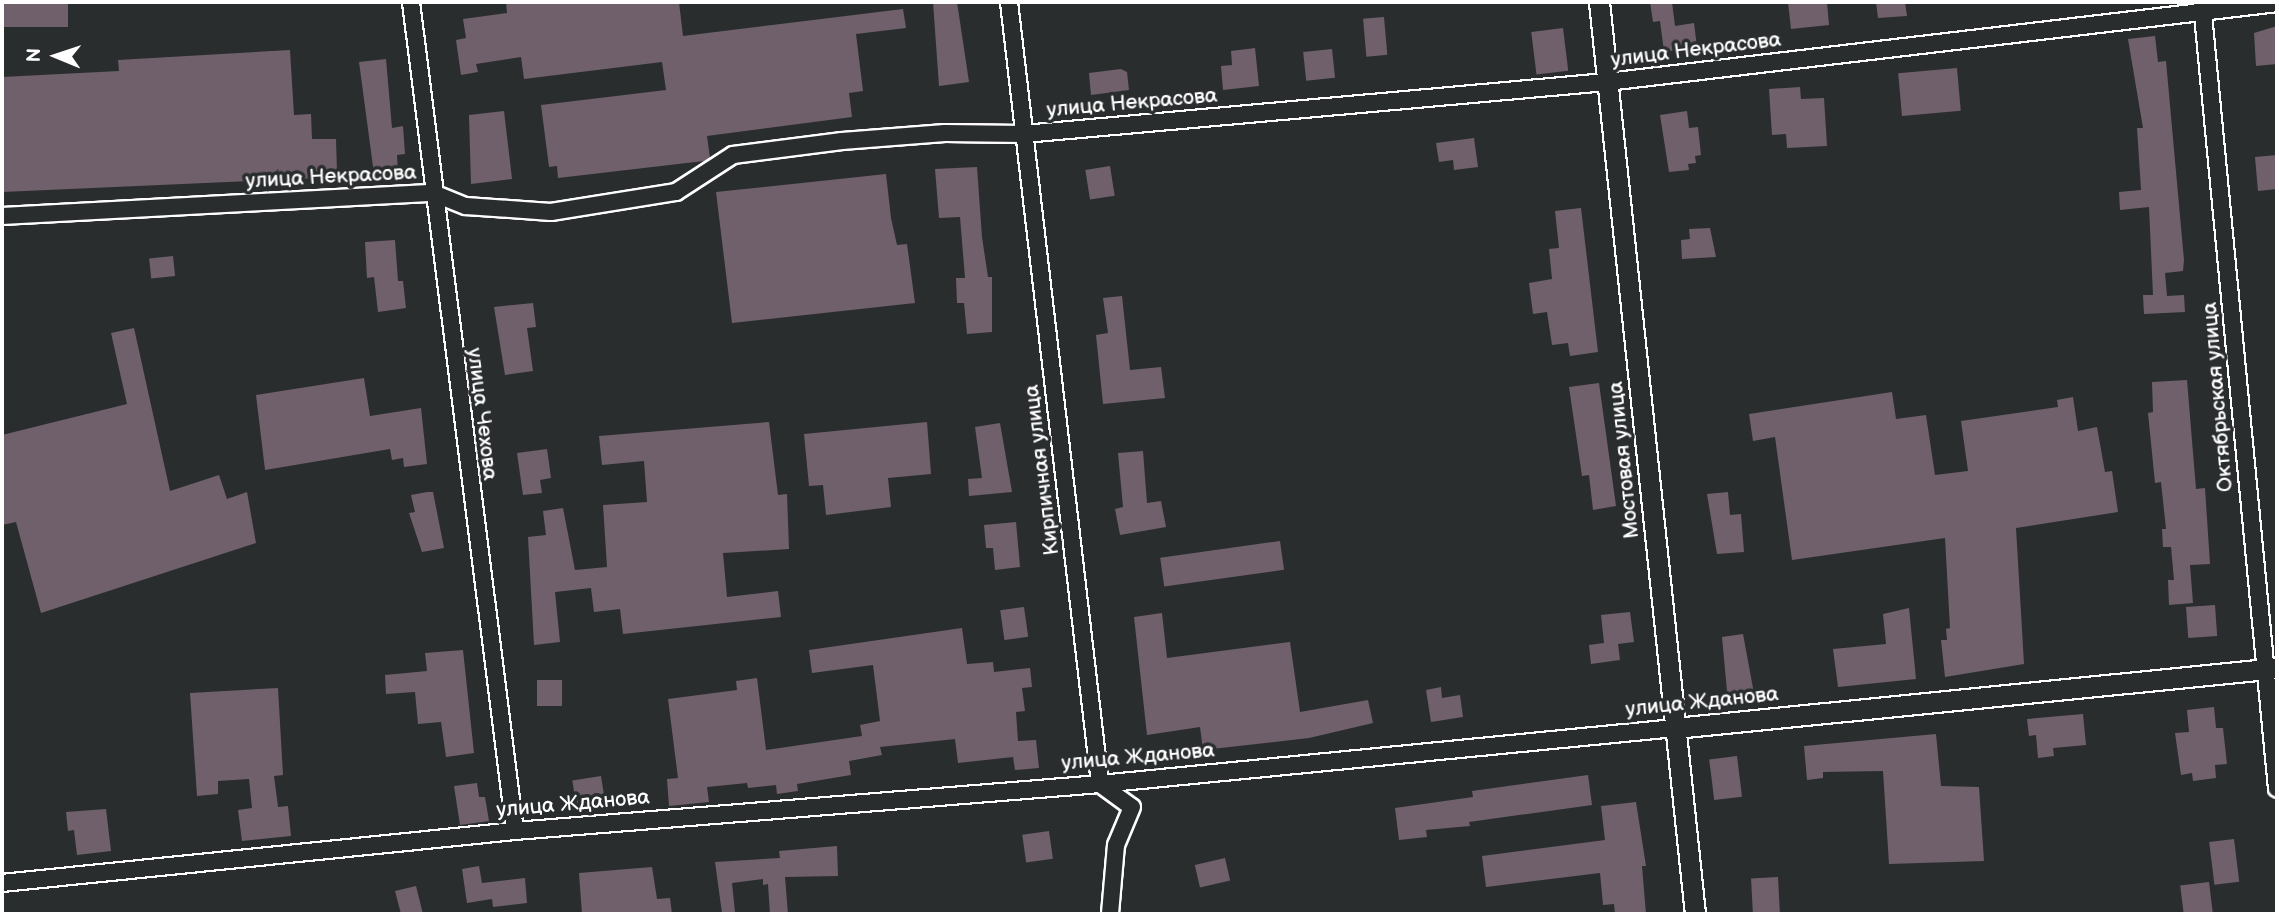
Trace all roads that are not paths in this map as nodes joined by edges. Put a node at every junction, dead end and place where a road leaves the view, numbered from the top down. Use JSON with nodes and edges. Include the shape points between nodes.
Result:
{"nodes":[{"id":1,"x":411,"y":2,"type":"edge"},
{"id":2,"x":1009,"y":2,"type":"edge"},
{"id":3,"x":1599,"y":2,"type":"edge"},
{"id":4,"x":2277,"y":3,"type":"edge"},
{"id":5,"x":2203,"y":7,"type":"edge"},
{"id":6,"x":1607,"y":82,"type":"junction"},
{"id":7,"x":1024,"y":134,"type":"junction"},
{"id":8,"x":433,"y":192,"type":"junction"},
{"id":9,"x":2,"y":216,"type":"edge"},
{"id":10,"x":2271,"y":668,"type":"edge"},
{"id":11,"x":1675,"y":728,"type":"junction"},
{"id":12,"x":1100,"y":784,"type":"junction"},
{"id":13,"x":2277,"y":788,"type":"edge"},
{"id":14,"x":515,"y":831,"type":"junction"},
{"id":15,"x":2,"y":883,"type":"edge"},
{"id":16,"x":1110,"y":914,"type":"edge"},
{"id":17,"x":1695,"y":914,"type":"edge"}],
"edges":[{"from":1,"to":8,"type":"street","name":"улица Чехова"},
{"from":2,"to":7,"type":"street","name":"Кирпичная улица"},
{"from":3,"to":6,"type":"street","name":"Мостовая улица"},
{"from":4,"to":5,"type":"street","name":"улица Некрасова"},
{"from":5,"to":6,"type":"street","name":"улица Некрасова"},
{"from":5,"to":10,"type":"street","name":"Октябрьская улица"},
{"from":6,"to":7,"type":"street","name":"улица Некрасова"},
{"from":6,"to":11,"type":"street","name":"Мостовая улица"},
{"from":7,"to":8,"type":"street","name":"улица Некрасова","via":[[945,133],[733,155],[676,192],[551,212],[466,206]]},
{"from":7,"to":12,"type":"street","name":"Кирпичная улица"},
{"from":8,"to":9,"type":"street","name":"улица Некрасова"},
{"from":8,"to":14,"type":"street","name":"улица Чехова"},
{"from":10,"to":11,"type":"street","name":"улица Жданова"},
{"from":10,"to":13,"type":"street","name":"Октябрьская улица"},
{"from":11,"to":12,"type":"street","name":"улица Жданова"},
{"from":11,"to":17,"type":"street","name":"Мостовая улица"},
{"from":12,"to":14,"type":"street","name":"улица Жданова"},
{"from":12,"to":16,"type":"street","via":[[1132,807],[1116,845]]},
{"from":14,"to":15,"type":"street","name":"улица Жданова"}]}
